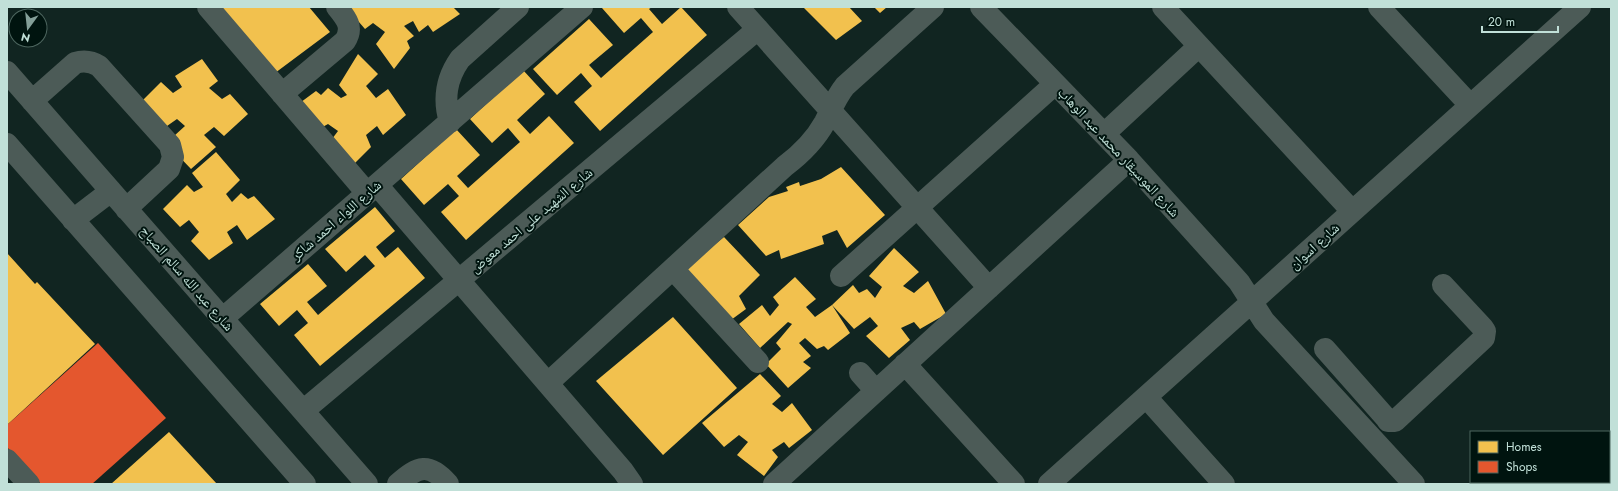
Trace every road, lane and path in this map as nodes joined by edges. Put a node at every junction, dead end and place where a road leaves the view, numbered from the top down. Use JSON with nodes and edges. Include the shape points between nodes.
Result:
{"nodes":[{"id":1,"x":208,"y":7,"type":"edge"},
{"id":2,"x":337,"y":7,"type":"edge"},
{"id":3,"x":518,"y":7,"type":"edge"},
{"id":4,"x":582,"y":7,"type":"edge"},
{"id":5,"x":738,"y":7,"type":"edge"},
{"id":6,"x":933,"y":7,"type":"edge"},
{"id":7,"x":981,"y":7,"type":"edge"},
{"id":8,"x":1163,"y":7,"type":"edge"},
{"id":9,"x":1379,"y":7,"type":"edge"},
{"id":10,"x":1580,"y":7,"type":"edge"},
{"id":11,"x":758,"y":29,"type":"junction"},
{"id":12,"x":1199,"y":46,"type":"junction"},
{"id":13,"x":7,"y":72,"type":"edge"},
{"id":14,"x":1055,"y":84,"type":"junction"},
{"id":15,"x":282,"y":94,"type":"junction"},
{"id":16,"x":32,"y":101,"type":"junction"},
{"id":17,"x":1470,"y":105,"type":"junction"},
{"id":18,"x":830,"y":110,"type":"junction"},
{"id":19,"x":450,"y":122,"type":"junction"},
{"id":20,"x":1104,"y":134,"type":"junction"},
{"id":21,"x":7,"y":144,"type":"edge"},
{"id":22,"x":1129,"y":160,"type":"junction"},
{"id":23,"x":372,"y":189,"type":"junction"},
{"id":24,"x":111,"y":191,"type":"junction"},
{"id":25,"x":917,"y":207,"type":"junction"},
{"id":26,"x":126,"y":209,"type":"junction"},
{"id":27,"x":1352,"y":212,"type":"junction"},
{"id":28,"x":73,"y":220,"type":"junction"},
{"id":29,"x":673,"y":269,"type":"junction"},
{"id":30,"x":841,"y":276,"type":"dead end"},
{"id":31,"x":459,"y":280,"type":"junction"},
{"id":32,"x":1443,"y":285,"type":"dead end"},
{"id":33,"x":989,"y":288,"type":"junction"},
{"id":34,"x":1252,"y":302,"type":"junction"},
{"id":35,"x":222,"y":319,"type":"junction"},
{"id":36,"x":1325,"y":349,"type":"dead end"},
{"id":37,"x":758,"y":362,"type":"dead end"},
{"id":38,"x":905,"y":364,"type":"junction"},
{"id":39,"x":860,"y":373,"type":"dead end"},
{"id":40,"x":1346,"y":373,"type":"junction"},
{"id":41,"x":548,"y":383,"type":"junction"},
{"id":42,"x":876,"y":390,"type":"junction"},
{"id":43,"x":1328,"y":391,"type":"junction"},
{"id":44,"x":1146,"y":397,"type":"junction"},
{"id":45,"x":303,"y":411,"type":"junction"},
{"id":46,"x":7,"y":460,"type":"edge"},
{"id":47,"x":29,"y":484,"type":"edge"},
{"id":48,"x":305,"y":484,"type":"edge"},
{"id":49,"x":366,"y":484,"type":"edge"},
{"id":50,"x":398,"y":484,"type":"edge"},
{"id":51,"x":448,"y":484,"type":"edge"},
{"id":52,"x":632,"y":484,"type":"edge"},
{"id":53,"x":774,"y":484,"type":"edge"},
{"id":54,"x":1014,"y":484,"type":"edge"},
{"id":55,"x":1048,"y":484,"type":"edge"},
{"id":56,"x":1224,"y":484,"type":"edge"},
{"id":57,"x":1414,"y":484,"type":"edge"}],
"edges":[{"from":1,"to":15,"type":"street"},
{"from":2,"to":15,"type":"street","via":[[347,19],[349,36]]},
{"from":3,"to":19,"type":"street","via":[[453,68],[446,89]]},
{"from":4,"to":19,"type":"street","name":"شارع اللواء احمد شاكر"},
{"from":5,"to":11,"type":"street"},
{"from":6,"to":18,"type":"street","via":[[845,86]]},
{"from":7,"to":14,"type":"street","name":"شارع الموسيقار محمد عبد الوهاب"},
{"from":8,"to":12,"type":"street"},
{"from":9,"to":17,"type":"street"},
{"from":10,"to":17,"type":"street","name":"شارع اسوان"},
{"from":11,"to":18,"type":"street"},
{"from":11,"to":31,"type":"street","name":"شارع الشهيد على احمد معوض"},
{"from":12,"to":20,"type":"street"},
{"from":12,"to":27,"type":"street"},
{"from":13,"to":16,"type":"street","name":"شارع عبد الله سالم الصباح"},
{"from":14,"to":20,"type":"street","name":"شارع الموسيقار محمد عبد الوهاب"},
{"from":14,"to":25,"type":"street"},
{"from":15,"to":23,"type":"street"},
{"from":16,"to":24,"type":"street","name":"شارع عبد الله سالم الصباح"},
{"from":16,"to":26,"type":"street","via":[[75,62],[94,62],[170,145],[173,157],[169,169]]},
{"from":17,"to":27,"type":"street","name":"شارع اسوان"},
{"from":18,"to":25,"type":"street"},
{"from":18,"to":29,"type":"street","via":[[819,132],[804,150]]},
{"from":19,"to":23,"type":"street","name":"شارع اللواء احمد شاكر"},
{"from":20,"to":22,"type":"street","name":"شارع الموسيقار محمد عبد الوهاب"},
{"from":21,"to":28,"type":"street"},
{"from":22,"to":33,"type":"street"},
{"from":22,"to":34,"type":"street","name":"شارع الموسيقار محمد عبد الوهاب","via":[[1239,282]]},
{"from":23,"to":31,"type":"street"},
{"from":23,"to":35,"type":"street","name":"شارع اللواء احمد شاكر"},
{"from":24,"to":26,"type":"street","name":"شارع عبد الله سالم الصباح"},
{"from":24,"to":28,"type":"street"},
{"from":25,"to":30,"type":"street"},
{"from":25,"to":33,"type":"street"},
{"from":26,"to":35,"type":"street","name":"شارع عبد الله سالم الصباح"},
{"from":27,"to":34,"type":"street","name":"شارع اسوان"},
{"from":28,"to":48,"type":"street"},
{"from":29,"to":37,"type":"street"},
{"from":29,"to":41,"type":"street"},
{"from":31,"to":41,"type":"street"},
{"from":31,"to":45,"type":"street","name":"شارع الشهيد على احمد معوض"},
{"from":32,"to":40,"type":"street","via":[[1483,328],[1484,338],[1398,419],[1392,421],[1386,418]]},
{"from":33,"to":38,"type":"street"},
{"from":34,"to":43,"type":"street","name":"شارع الموسيقار محمد عبد الوهاب","via":[[1264,321]]},
{"from":34,"to":44,"type":"street","name":"شارع اسوان"},
{"from":35,"to":45,"type":"street","name":"شارع عبد الله سالم الصباح"},
{"from":36,"to":40,"type":"street"},
{"from":38,"to":42,"type":"street"},
{"from":38,"to":54,"type":"street"},
{"from":39,"to":42,"type":"street"},
{"from":40,"to":43,"type":"street"},
{"from":41,"to":52,"type":"street"},
{"from":42,"to":53,"type":"street"},
{"from":43,"to":57,"type":"street","name":"شارع الموسيقار محمد عبد الوهاب"},
{"from":44,"to":55,"type":"street","name":"شارع اسوان"},
{"from":44,"to":56,"type":"street"},
{"from":45,"to":49,"type":"street","name":"شارع عبد الله سالم الصباح"},
{"from":46,"to":47,"type":"street"},
{"from":50,"to":51,"type":"street","via":[[415,471],[428,469],[439,474]]}]}
